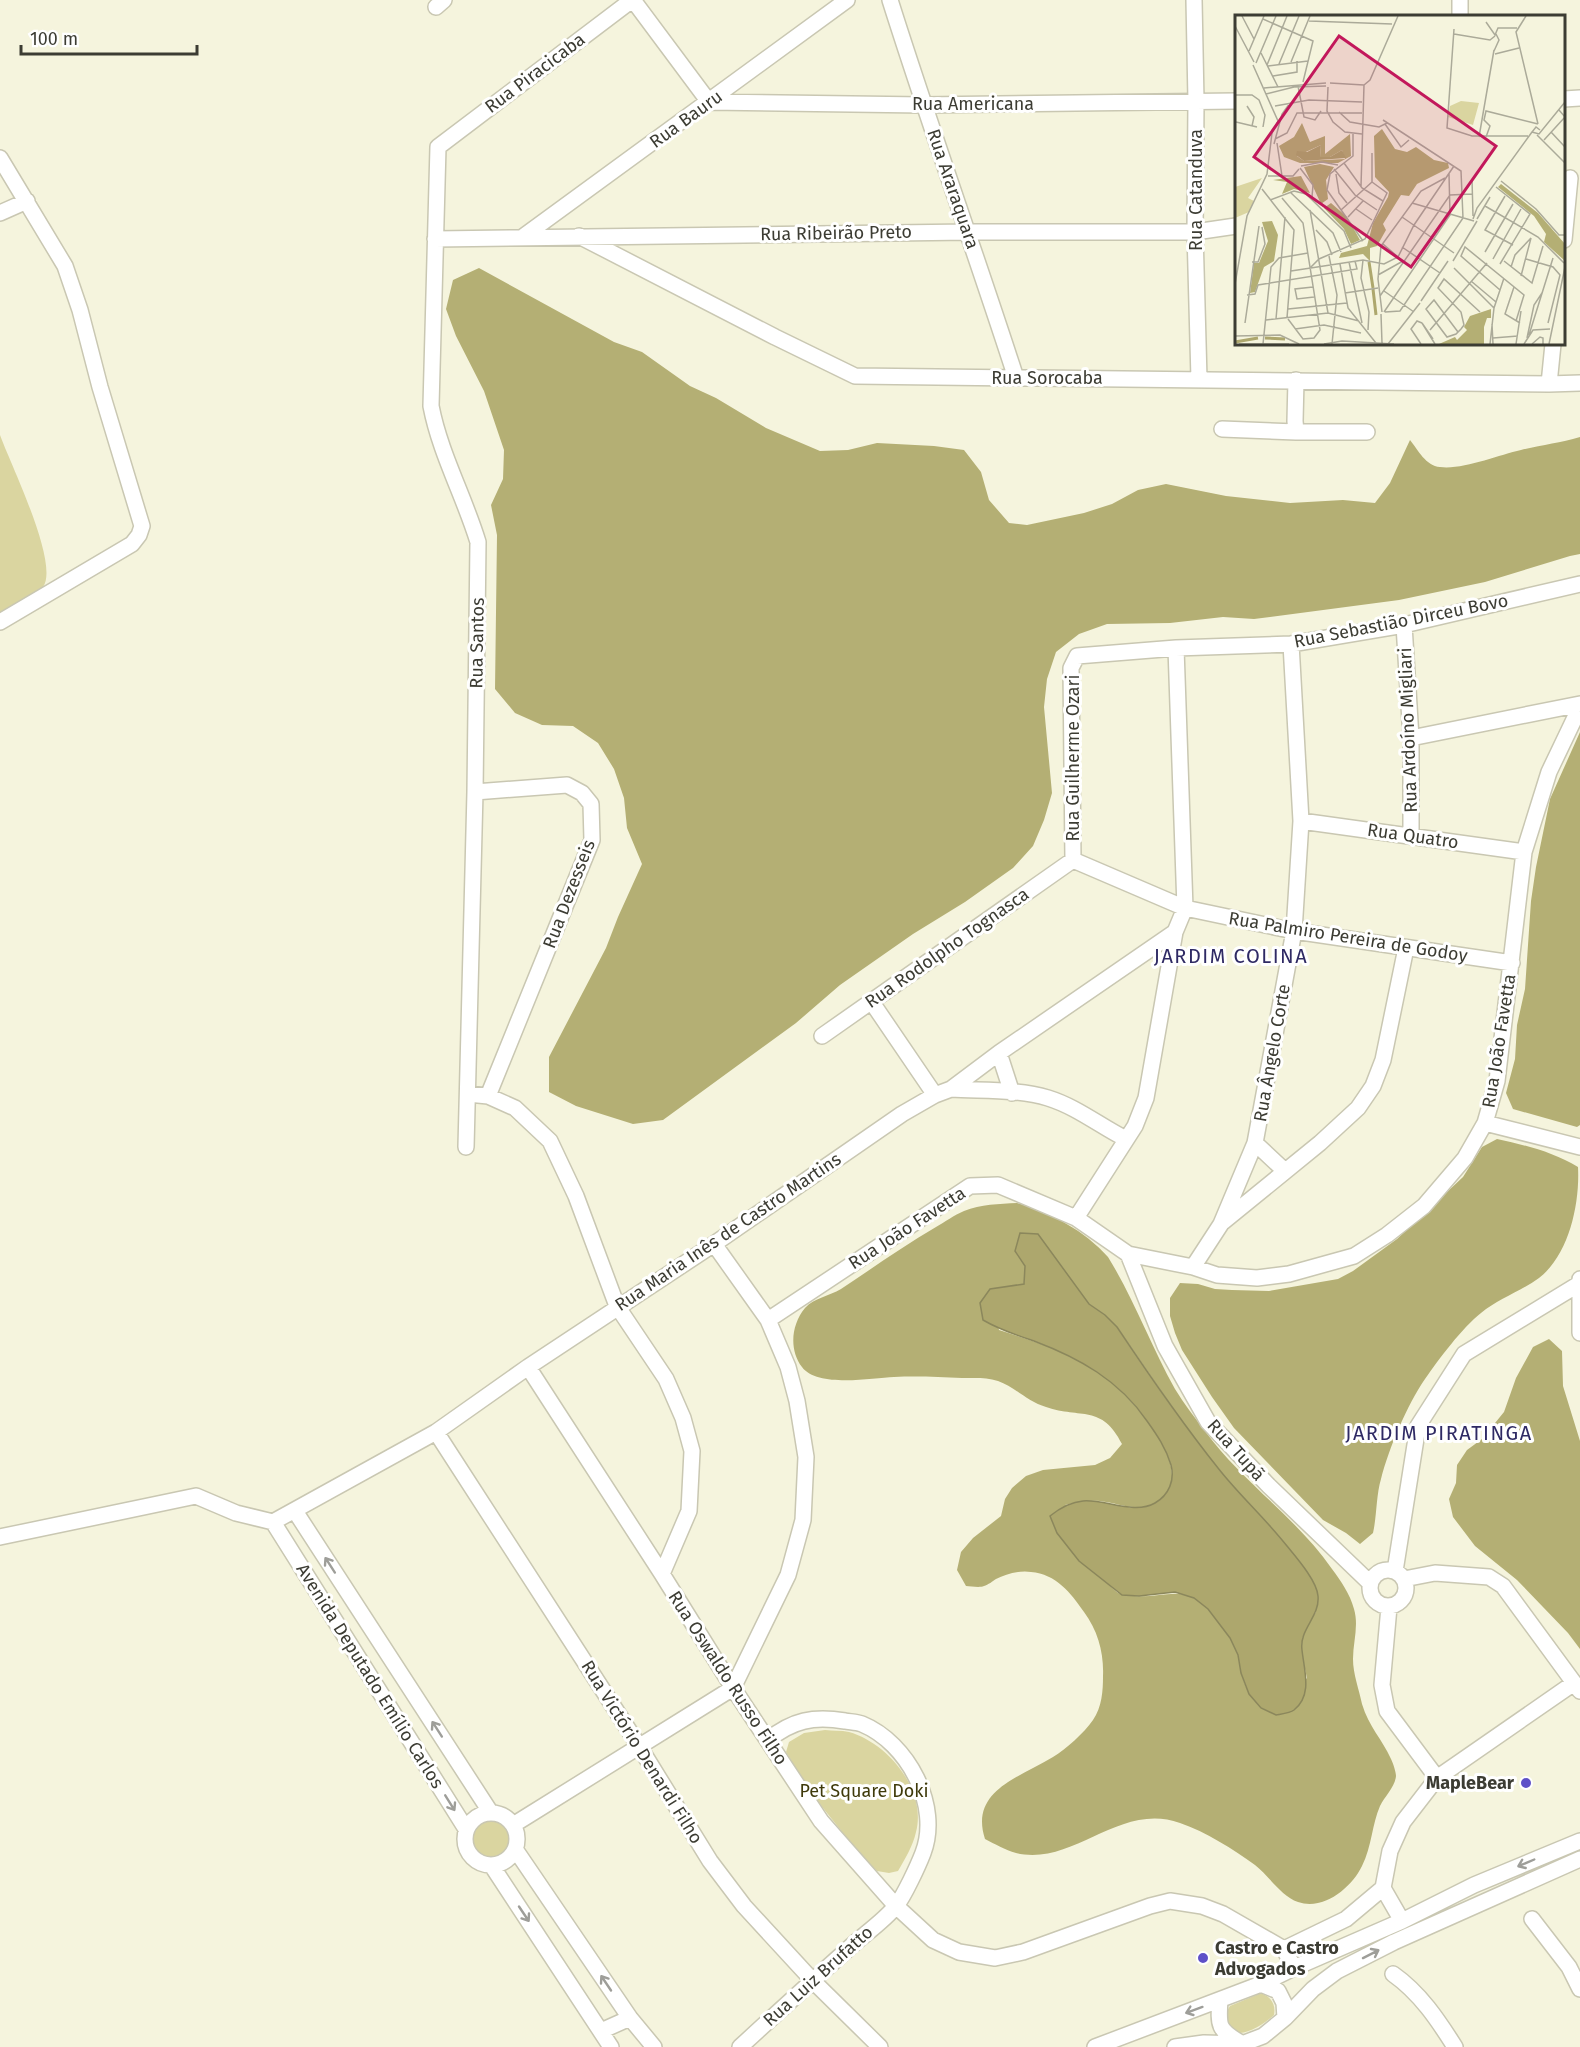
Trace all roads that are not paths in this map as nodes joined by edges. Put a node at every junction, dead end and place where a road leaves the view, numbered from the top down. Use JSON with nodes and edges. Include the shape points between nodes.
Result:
{"nodes":[{"id":1,"x":633,"y":0,"type":"edge"},
{"id":2,"x":847,"y":0,"type":"edge"},
{"id":3,"x":890,"y":0,"type":"edge"},
{"id":4,"x":1194,"y":0,"type":"edge"},
{"id":5,"x":1196,"y":101,"type":"junction"},
{"id":6,"x":1235,"y":101,"type":"edge"},
{"id":7,"x":709,"y":102,"type":"junction"},
{"id":8,"x":923,"y":105,"type":"junction"},
{"id":9,"x":438,"y":147,"type":"joint"},
{"id":10,"x":0,"y":158,"type":"edge"},
{"id":11,"x":1571,"y":180,"type":"edge"},
{"id":12,"x":27,"y":201,"type":"junction"},
{"id":13,"x":0,"y":213,"type":"edge"},
{"id":14,"x":1565,"y":225,"type":"edge"},
{"id":15,"x":1235,"y":226,"type":"edge"},
{"id":16,"x":969,"y":232,"type":"junction"},
{"id":17,"x":1195,"y":232,"type":"junction"},
{"id":18,"x":524,"y":236,"type":"junction"},
{"id":19,"x":579,"y":236,"type":"junction"},
{"id":20,"x":435,"y":239,"type":"junction"},
{"id":21,"x":1553,"y":345,"type":"edge"},
{"id":22,"x":1016,"y":378,"type":"junction"},
{"id":23,"x":1199,"y":379,"type":"junction"},
{"id":24,"x":1296,"y":380,"type":"junction"},
{"id":25,"x":1580,"y":383,"type":"edge"},
{"id":26,"x":1549,"y":384,"type":"junction"},
{"id":27,"x":1222,"y":429,"type":"dead end"},
{"id":28,"x":1296,"y":432,"type":"junction"},
{"id":29,"x":1367,"y":432,"type":"dead end"},
{"id":30,"x":1580,"y":584,"type":"edge"},
{"id":31,"x":0,"y":622,"type":"edge"},
{"id":32,"x":1404,"y":625,"type":"junction"},
{"id":33,"x":1291,"y":644,"type":"junction"},
{"id":34,"x":1176,"y":648,"type":"junction"},
{"id":35,"x":1077,"y":656,"type":"joint"},
{"id":36,"x":1580,"y":706,"type":"edge"},
{"id":37,"x":1411,"y":738,"type":"junction"},
{"id":38,"x":475,"y":792,"type":"junction"},
{"id":39,"x":1301,"y":821,"type":"junction"},
{"id":40,"x":1412,"y":835,"type":"junction"},
{"id":41,"x":1524,"y":852,"type":"junction"},
{"id":42,"x":1072,"y":860,"type":"junction"},
{"id":43,"x":1185,"y":908,"type":"junction"},
{"id":44,"x":1294,"y":931,"type":"junction"},
{"id":45,"x":1175,"y":932,"type":"junction"},
{"id":46,"x":1406,"y":948,"type":"junction"},
{"id":47,"x":1512,"y":963,"type":"junction"},
{"id":48,"x":871,"y":1001,"type":"junction"},
{"id":49,"x":822,"y":1036,"type":"dead end"},
{"id":50,"x":999,"y":1053,"type":"junction"},
{"id":51,"x":951,"y":1089,"type":"junction"},
{"id":52,"x":1012,"y":1093,"type":"junction"},
{"id":53,"x":468,"y":1094,"type":"junction"},
{"id":54,"x":935,"y":1095,"type":"junction"},
{"id":55,"x":488,"y":1096,"type":"junction"},
{"id":56,"x":1485,"y":1123,"type":"junction"},
{"id":57,"x":1126,"y":1139,"type":"junction"},
{"id":58,"x":1255,"y":1143,"type":"junction"},
{"id":59,"x":466,"y":1147,"type":"dead end"},
{"id":60,"x":1580,"y":1147,"type":"edge"},
{"id":61,"x":1285,"y":1171,"type":"junction"},
{"id":62,"x":1076,"y":1218,"type":"junction"},
{"id":63,"x":1221,"y":1224,"type":"junction"},
{"id":64,"x":714,"y":1244,"type":"junction"},
{"id":65,"x":1128,"y":1254,"type":"junction"},
{"id":66,"x":1193,"y":1267,"type":"junction"},
{"id":67,"x":1580,"y":1281,"type":"edge"},
{"id":68,"x":617,"y":1306,"type":"junction"},
{"id":69,"x":768,"y":1320,"type":"junction"},
{"id":70,"x":1580,"y":1333,"type":"edge"},
{"id":71,"x":528,"y":1367,"type":"junction"},
{"id":72,"x":436,"y":1432,"type":"junction"},
{"id":73,"x":295,"y":1511,"type":"junction"},
{"id":74,"x":273,"y":1522,"type":"junction"},
{"id":75,"x":0,"y":1537,"type":"edge"},
{"id":76,"x":662,"y":1574,"type":"junction"},
{"id":77,"x":1399,"y":1575,"type":"junction"},
{"id":78,"x":1370,"y":1583,"type":"junction"},
{"id":79,"x":1389,"y":1607,"type":"junction"},
{"id":80,"x":1577,"y":1687,"type":"edge"},
{"id":81,"x":733,"y":1688,"type":"junction"},
{"id":82,"x":768,"y":1740,"type":"junction"},
{"id":83,"x":639,"y":1746,"type":"junction"},
{"id":84,"x":1437,"y":1778,"type":"junction"},
{"id":85,"x":491,"y":1813,"type":"junction"},
{"id":86,"x":513,"y":1826,"type":"junction"},
{"id":87,"x":466,"y":1829,"type":"junction"},
{"id":88,"x":1580,"y":1841,"type":"edge"},
{"id":89,"x":515,"y":1849,"type":"junction"},
{"id":90,"x":1580,"y":1858,"type":"edge"},
{"id":91,"x":492,"y":1866,"type":"junction"},
{"id":92,"x":1383,"y":1888,"type":"junction"},
{"id":93,"x":896,"y":1905,"type":"junction"},
{"id":94,"x":1532,"y":1919,"type":"dead end"},
{"id":95,"x":1402,"y":1921,"type":"junction"},
{"id":96,"x":1284,"y":1948,"type":"junction"},
{"id":97,"x":1294,"y":1968,"type":"junction"},
{"id":98,"x":1393,"y":1974,"type":"dead end"},
{"id":99,"x":813,"y":1981,"type":"junction"},
{"id":100,"x":1261,"y":1984,"type":"junction"},
{"id":101,"x":1580,"y":1989,"type":"edge"},
{"id":102,"x":1220,"y":2000,"type":"junction"},
{"id":103,"x":630,"y":2018,"type":"junction"},
{"id":104,"x":1285,"y":2018,"type":"junction"},
{"id":105,"x":601,"y":2031,"type":"junction"},
{"id":106,"x":1265,"y":2042,"type":"edge"},
{"id":107,"x":1243,"y":2046,"type":"edge"},
{"id":108,"x":611,"y":2047,"type":"edge"},
{"id":109,"x":654,"y":2047,"type":"edge"},
{"id":110,"x":740,"y":2047,"type":"edge"},
{"id":111,"x":880,"y":2047,"type":"edge"},
{"id":112,"x":1095,"y":2047,"type":"edge"},
{"id":113,"x":1175,"y":2047,"type":"edge"},
{"id":114,"x":1455,"y":2047,"type":"edge"}],
"edges":[{"from":1,"to":7,"type":"street"},
{"from":1,"to":9,"type":"street","name":"Rua Piracicaba"},
{"from":2,"to":7,"type":"street","name":"Rua Bauru"},
{"from":3,"to":8,"type":"street","name":"Rua Araraquara"},
{"from":4,"to":5,"type":"street","name":"Rua Catanduva"},
{"from":5,"to":6,"type":"street","name":"Rua Americana"},
{"from":5,"to":8,"type":"street","name":"Rua Americana"},
{"from":5,"to":17,"type":"street","name":"Rua Catanduva"},
{"from":7,"to":8,"type":"street","name":"Rua Americana"},
{"from":7,"to":18,"type":"street","name":"Rua Bauru"},
{"from":8,"to":16,"type":"street","name":"Rua Araraquara"},
{"from":9,"to":20,"type":"street","name":"Rua Santos"},
{"from":10,"to":12,"type":"street"},
{"from":11,"to":14,"type":"street"},
{"from":12,"to":13,"type":"street"},
{"from":12,"to":31,"type":"street","via":[[65,266],[142,526],[132,544]]},
{"from":15,"to":17,"type":"street","name":"Rua Ribeirão Preto"},
{"from":16,"to":17,"type":"street","name":"Rua Ribeirão Preto"},
{"from":16,"to":19,"type":"street","name":"Rua Ribeirão Preto"},
{"from":16,"to":22,"type":"street","name":"Rua Araraquara"},
{"from":17,"to":23,"type":"street","name":"Rua Catanduva"},
{"from":18,"to":19,"type":"street","name":"Rua Ribeirão Preto"},
{"from":18,"to":20,"type":"street","name":"Rua Ribeirão Preto"},
{"from":19,"to":22,"type":"street","name":"Rua Sorocaba","via":[[855,376]]},
{"from":20,"to":38,"type":"street","name":"Rua Santos","via":[[431,406],[435,428],[478,542]]},
{"from":21,"to":26,"type":"street"},
{"from":22,"to":23,"type":"street","name":"Rua Sorocaba"},
{"from":23,"to":24,"type":"street","name":"Rua Sorocaba"},
{"from":24,"to":26,"type":"street","name":"Rua Sorocaba"},
{"from":24,"to":28,"type":"street"},
{"from":25,"to":26,"type":"street","name":"Rua Sorocaba"},
{"from":27,"to":28,"type":"street"},
{"from":28,"to":29,"type":"street"},
{"from":30,"to":32,"type":"street","name":"Rua Sebastião Dirceu Bovo"},
{"from":32,"to":33,"type":"street","name":"Rua Sebastião Dirceu Bovo"},
{"from":32,"to":37,"type":"street","name":"Rua Ardoíno Migliari"},
{"from":33,"to":34,"type":"street","name":"Rua Sebastião Dirceu Bovo"},
{"from":33,"to":39,"type":"street","name":"Rua Ângelo Corte"},
{"from":34,"to":35,"type":"street","name":"Rua Sebastião Dirceu Bovo"},
{"from":34,"to":43,"type":"street"},
{"from":35,"to":42,"type":"street","name":"Rua Guilherme Ozari","via":[[1071,668]]},
{"from":36,"to":37,"type":"street"},
{"from":36,"to":41,"type":"street","name":"Rua João Favetta","via":[[1549,772]]},
{"from":37,"to":40,"type":"street","name":"Rua Ardoíno Migliari"},
{"from":38,"to":53,"type":"street","name":"Rua Santos"},
{"from":38,"to":55,"type":"street","name":"Rua Dezesseis","via":[[567,784],[591,804],[593,821],[592,840]]},
{"from":39,"to":40,"type":"street","name":"Rua Quatro"},
{"from":39,"to":44,"type":"street","name":"Rua Ângelo Corte"},
{"from":40,"to":41,"type":"street","name":"Rua Quatro"},
{"from":41,"to":47,"type":"street","name":"Rua João Favetta"},
{"from":42,"to":43,"type":"street"},
{"from":42,"to":48,"type":"street","name":"Rua Rodolpho Tognasca"},
{"from":43,"to":44,"type":"street","name":"Rua Palmiro Pereira de Godoy"},
{"from":43,"to":45,"type":"street"},
{"from":44,"to":46,"type":"street","name":"Rua Palmiro Pereira de Godoy"},
{"from":44,"to":58,"type":"street","name":"Rua Ângelo Corte"},
{"from":45,"to":50,"type":"street","name":"Rua Maria Inês de Castro Martins"},
{"from":45,"to":57,"type":"street","via":[[1146,1098]]},
{"from":46,"to":47,"type":"street","name":"Rua Palmiro Pereira de Godoy"},
{"from":46,"to":61,"type":"street","via":[[1383,1060],[1373,1086],[1358,1108]]},
{"from":47,"to":56,"type":"street","name":"Rua João Favetta","via":[[1497,1081]]},
{"from":48,"to":49,"type":"street","name":"Rua Rodolpho Tognasca"},
{"from":48,"to":54,"type":"street"},
{"from":50,"to":51,"type":"street","name":"Rua Maria Inês de Castro Martins"},
{"from":50,"to":52,"type":"street"},
{"from":51,"to":52,"type":"street"},
{"from":51,"to":54,"type":"street","name":"Rua Maria Inês de Castro Martins"},
{"from":52,"to":57,"type":"street","via":[[1047,1098]]},
{"from":53,"to":55,"type":"street"},
{"from":53,"to":59,"type":"street","name":"Rua Santos"},
{"from":54,"to":64,"type":"street","name":"Rua Maria Inês de Castro Martins"},
{"from":55,"to":68,"type":"street","via":[[515,1108],[550,1141],[576,1196]]},
{"from":56,"to":60,"type":"street"},
{"from":56,"to":66,"type":"street","name":"Rua João Favetta","via":[[1465,1158],[1424,1206],[1354,1256],[1289,1274],[1257,1278],[1217,1275]]},
{"from":57,"to":62,"type":"street"},
{"from":58,"to":61,"type":"street"},
{"from":58,"to":63,"type":"street","name":"Rua Ângelo Corte"},
{"from":61,"to":63,"type":"street"},
{"from":62,"to":65,"type":"street","name":"Rua João Favetta"},
{"from":62,"to":69,"type":"street","name":"Rua João Favetta","via":[[998,1185],[970,1186]]},
{"from":63,"to":66,"type":"street","name":"Rua Ângelo Corte"},
{"from":64,"to":68,"type":"street","name":"Rua Maria Inês de Castro Martins"},
{"from":64,"to":69,"type":"street"},
{"from":65,"to":66,"type":"street","name":"Rua João Favetta"},
{"from":65,"to":78,"type":"street","name":"Rua Tupã","via":[[1165,1346],[1208,1422]]},
{"from":67,"to":70,"type":"street"},
{"from":67,"to":77,"type":"street","via":[[1464,1354],[1418,1426]]},
{"from":68,"to":71,"type":"street","name":"Rua Maria Inês de Castro Martins"},
{"from":68,"to":76,"type":"street","via":[[666,1379],[692,1451],[689,1511]]},
{"from":69,"to":81,"type":"street","via":[[797,1401],[806,1457],[803,1520],[788,1575]]},
{"from":71,"to":72,"type":"street","name":"Rua Maria Inês de Castro Martins"},
{"from":71,"to":76,"type":"street","name":"Rua Oswaldo Russo Filho"},
{"from":72,"to":73,"type":"street","name":"Rua Maria Inês de Castro Martins"},
{"from":72,"to":83,"type":"street","name":"Rua Victório Denardi Filho"},
{"from":73,"to":74,"type":"street","name":"Rua Maria Inês de Castro Martins"},
{"from":85,"to":73,"type":"street","name":"Avenida Deputado Emílio Carlos","one_way":true},
{"from":74,"to":75,"type":"street","via":[[196,1497]]},
{"from":74,"to":87,"type":"street","name":"Avenida Deputado Emílio Carlos","one_way":true},
{"from":76,"to":81,"type":"street","name":"Rua Oswaldo Russo Filho"},
{"from":77,"to":78,"type":"street","via":[[1383,1570]]},
{"from":77,"to":79,"type":"street","via":[[1406,1591],[1400,1602]]},
{"from":77,"to":80,"type":"street","via":[[1489,1576],[1503,1586]]},
{"from":78,"to":79,"type":"street","via":[[1373,1600]]},
{"from":79,"to":84,"type":"street","via":[[1382,1685],[1388,1711]]},
{"from":80,"to":84,"type":"street"},
{"from":81,"to":82,"type":"street","name":"Rua Oswaldo Russo Filho"},
{"from":81,"to":83,"type":"street"},
{"from":82,"to":93,"type":"street","name":"Rua Oswaldo Russo Filho","via":[[821,1821]]},
{"from":82,"to":93,"type":"street","via":[[783,1728],[806,1719],[830,1719],[862,1724],[885,1738],[905,1760],[920,1785],[927,1811],[927,1832],[923,1852]]},
{"from":83,"to":86,"type":"street"},
{"from":83,"to":99,"type":"street","name":"Rua Victório Denardi Filho","via":[[710,1861],[744,1906]]},
{"from":84,"to":92,"type":"street","via":[[1403,1821],[1390,1851]]},
{"from":85,"to":86,"type":"street","via":[[504,1816]]},
{"from":85,"to":87,"type":"street","via":[[476,1817]]},
{"from":86,"to":89,"type":"street","via":[[517,1837]]},
{"from":87,"to":91,"type":"street","via":[[469,1854]]},
{"from":88,"to":95,"type":"street","one_way":true,"via":[[1474,1885]]},
{"from":89,"to":91,"type":"street","via":[[506,1861]]},
{"from":103,"to":89,"type":"street","one_way":true},
{"from":104,"to":90,"type":"street","one_way":true,"via":[[1337,1971]]},
{"from":91,"to":105,"type":"street","one_way":true},
{"from":92,"to":95,"type":"street"},
{"from":92,"to":96,"type":"street","via":[[1346,1919]]},
{"from":93,"to":96,"type":"street","name":"Rua Oswaldo Russo Filho","via":[[933,1940],[959,1952],[995,1958],[1170,1902],[1202,1906],[1223,1914]]},
{"from":93,"to":99,"type":"street","name":"Rua Luiz Brufatto"},
{"from":94,"to":101,"type":"street","via":[[1569,1967]]},
{"from":95,"to":97,"type":"street"},
{"from":96,"to":97,"type":"street"},
{"from":97,"to":100,"type":"street"},
{"from":98,"to":114,"type":"street","via":[[1423,2002]]},
{"from":99,"to":110,"type":"street","name":"Rua Luiz Brufatto"},
{"from":99,"to":111,"type":"street","name":"Rua Victório Denardi Filho"},
{"from":100,"to":102,"type":"street"},
{"from":100,"to":104,"type":"street","via":[[1278,1991]]},
{"from":102,"to":107,"type":"street","via":[[1218,2020],[1223,2033]]},
{"from":102,"to":112,"type":"street","one_way":true},
{"from":103,"to":105,"type":"street"},
{"from":103,"to":109,"type":"street"},
{"from":104,"to":106,"type":"street"},
{"from":105,"to":108,"type":"street"},
{"from":106,"to":107,"type":"street"},
{"from":107,"to":113,"type":"street","via":[[1204,2043]]}]}
